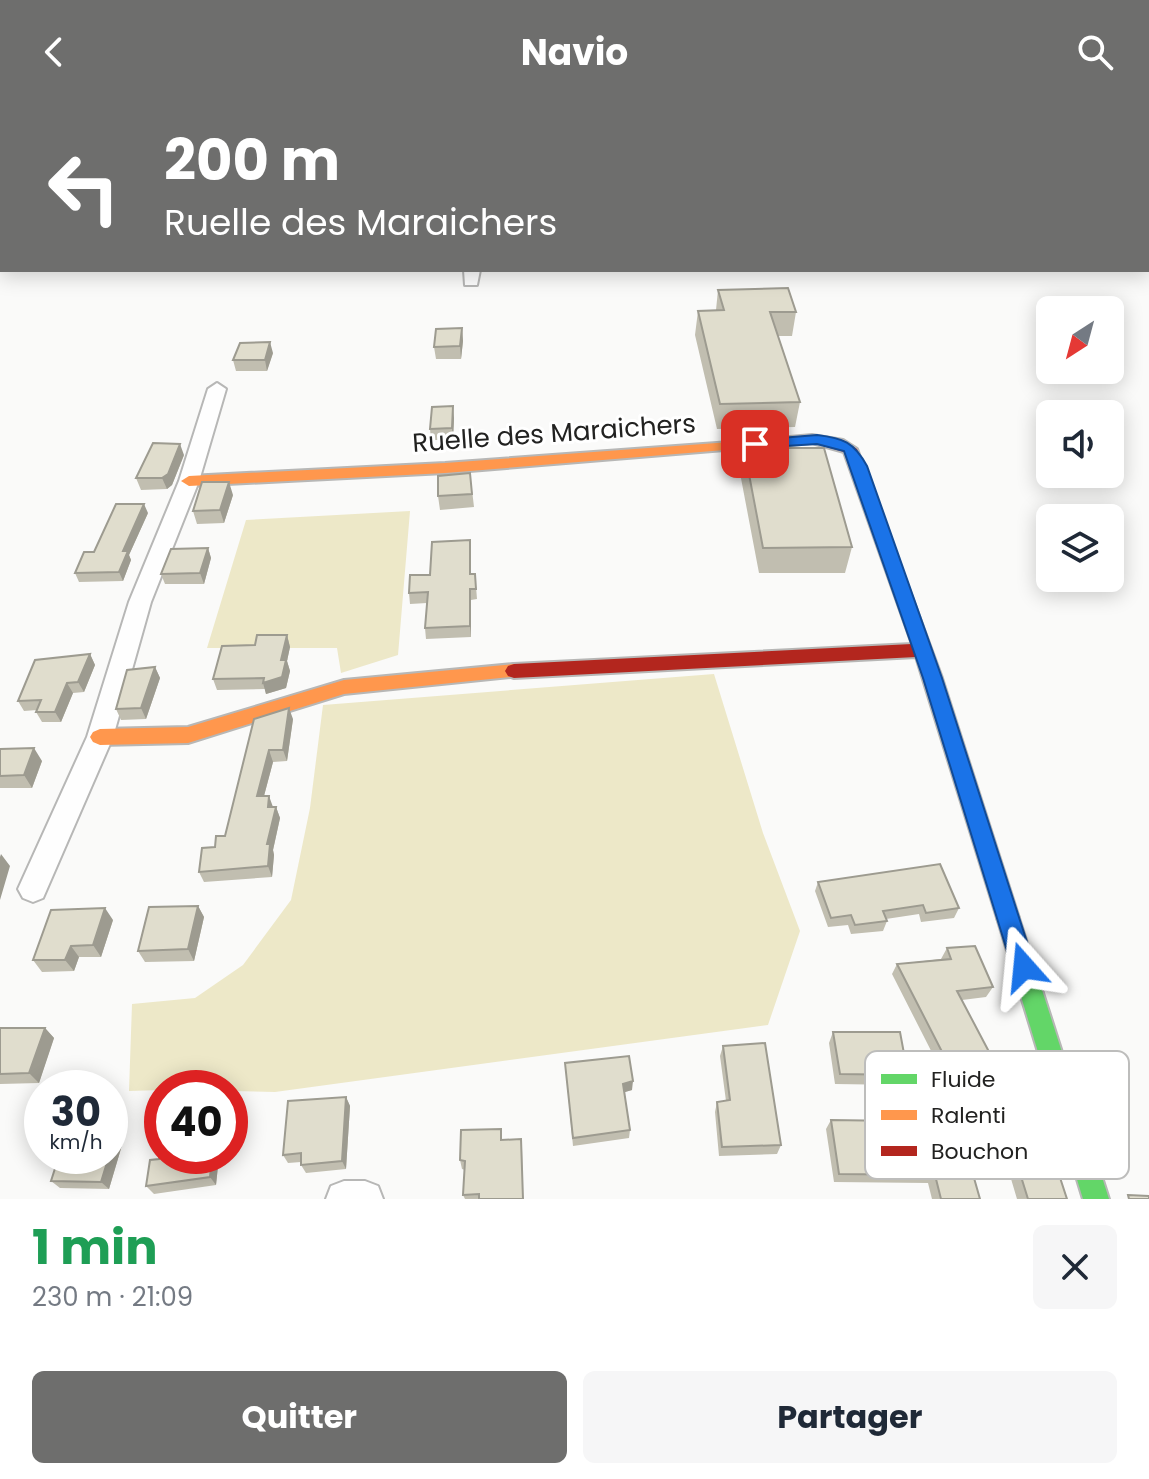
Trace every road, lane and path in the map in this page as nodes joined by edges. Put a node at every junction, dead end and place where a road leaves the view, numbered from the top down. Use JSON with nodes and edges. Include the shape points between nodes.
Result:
{"nodes":[{"id":1,"x":217,"y":389,"type":"dead end"},
{"id":2,"x":189,"y":481,"type":"junction"},
{"id":3,"x":923,"y":650,"type":"junction"},
{"id":4,"x":100,"y":737,"type":"junction"},
{"id":5,"x":33,"y":889,"type":"dead end"},
{"id":6,"x":1049,"y":1051,"type":"edge"},
{"id":7,"x":1090,"y":1179,"type":"edge"},
{"id":8,"x":344,"y":1199,"type":"edge"},
{"id":9,"x":365,"y":1199,"type":"edge"},
{"id":10,"x":1096,"y":1199,"type":"edge"}],
"edges":[{"from":1,"to":2,"type":"street"},
{"from":2,"to":3,"type":"street","name":"Ruelle des Maraichers","via":[[837,441],[850,449],[859,466]]},
{"from":2,"to":4,"type":"street","via":[[140,602]]},
{"from":3,"to":4,"type":"street","via":[[457,674],[344,687],[188,735]]},
{"from":3,"to":6,"type":"street","name":"Ruelle des Maraichers"},
{"from":4,"to":5,"type":"street"},
{"from":7,"to":10,"type":"street","name":"Ruelle des Maraichers"},
{"from":8,"to":9,"type":"street"}]}
